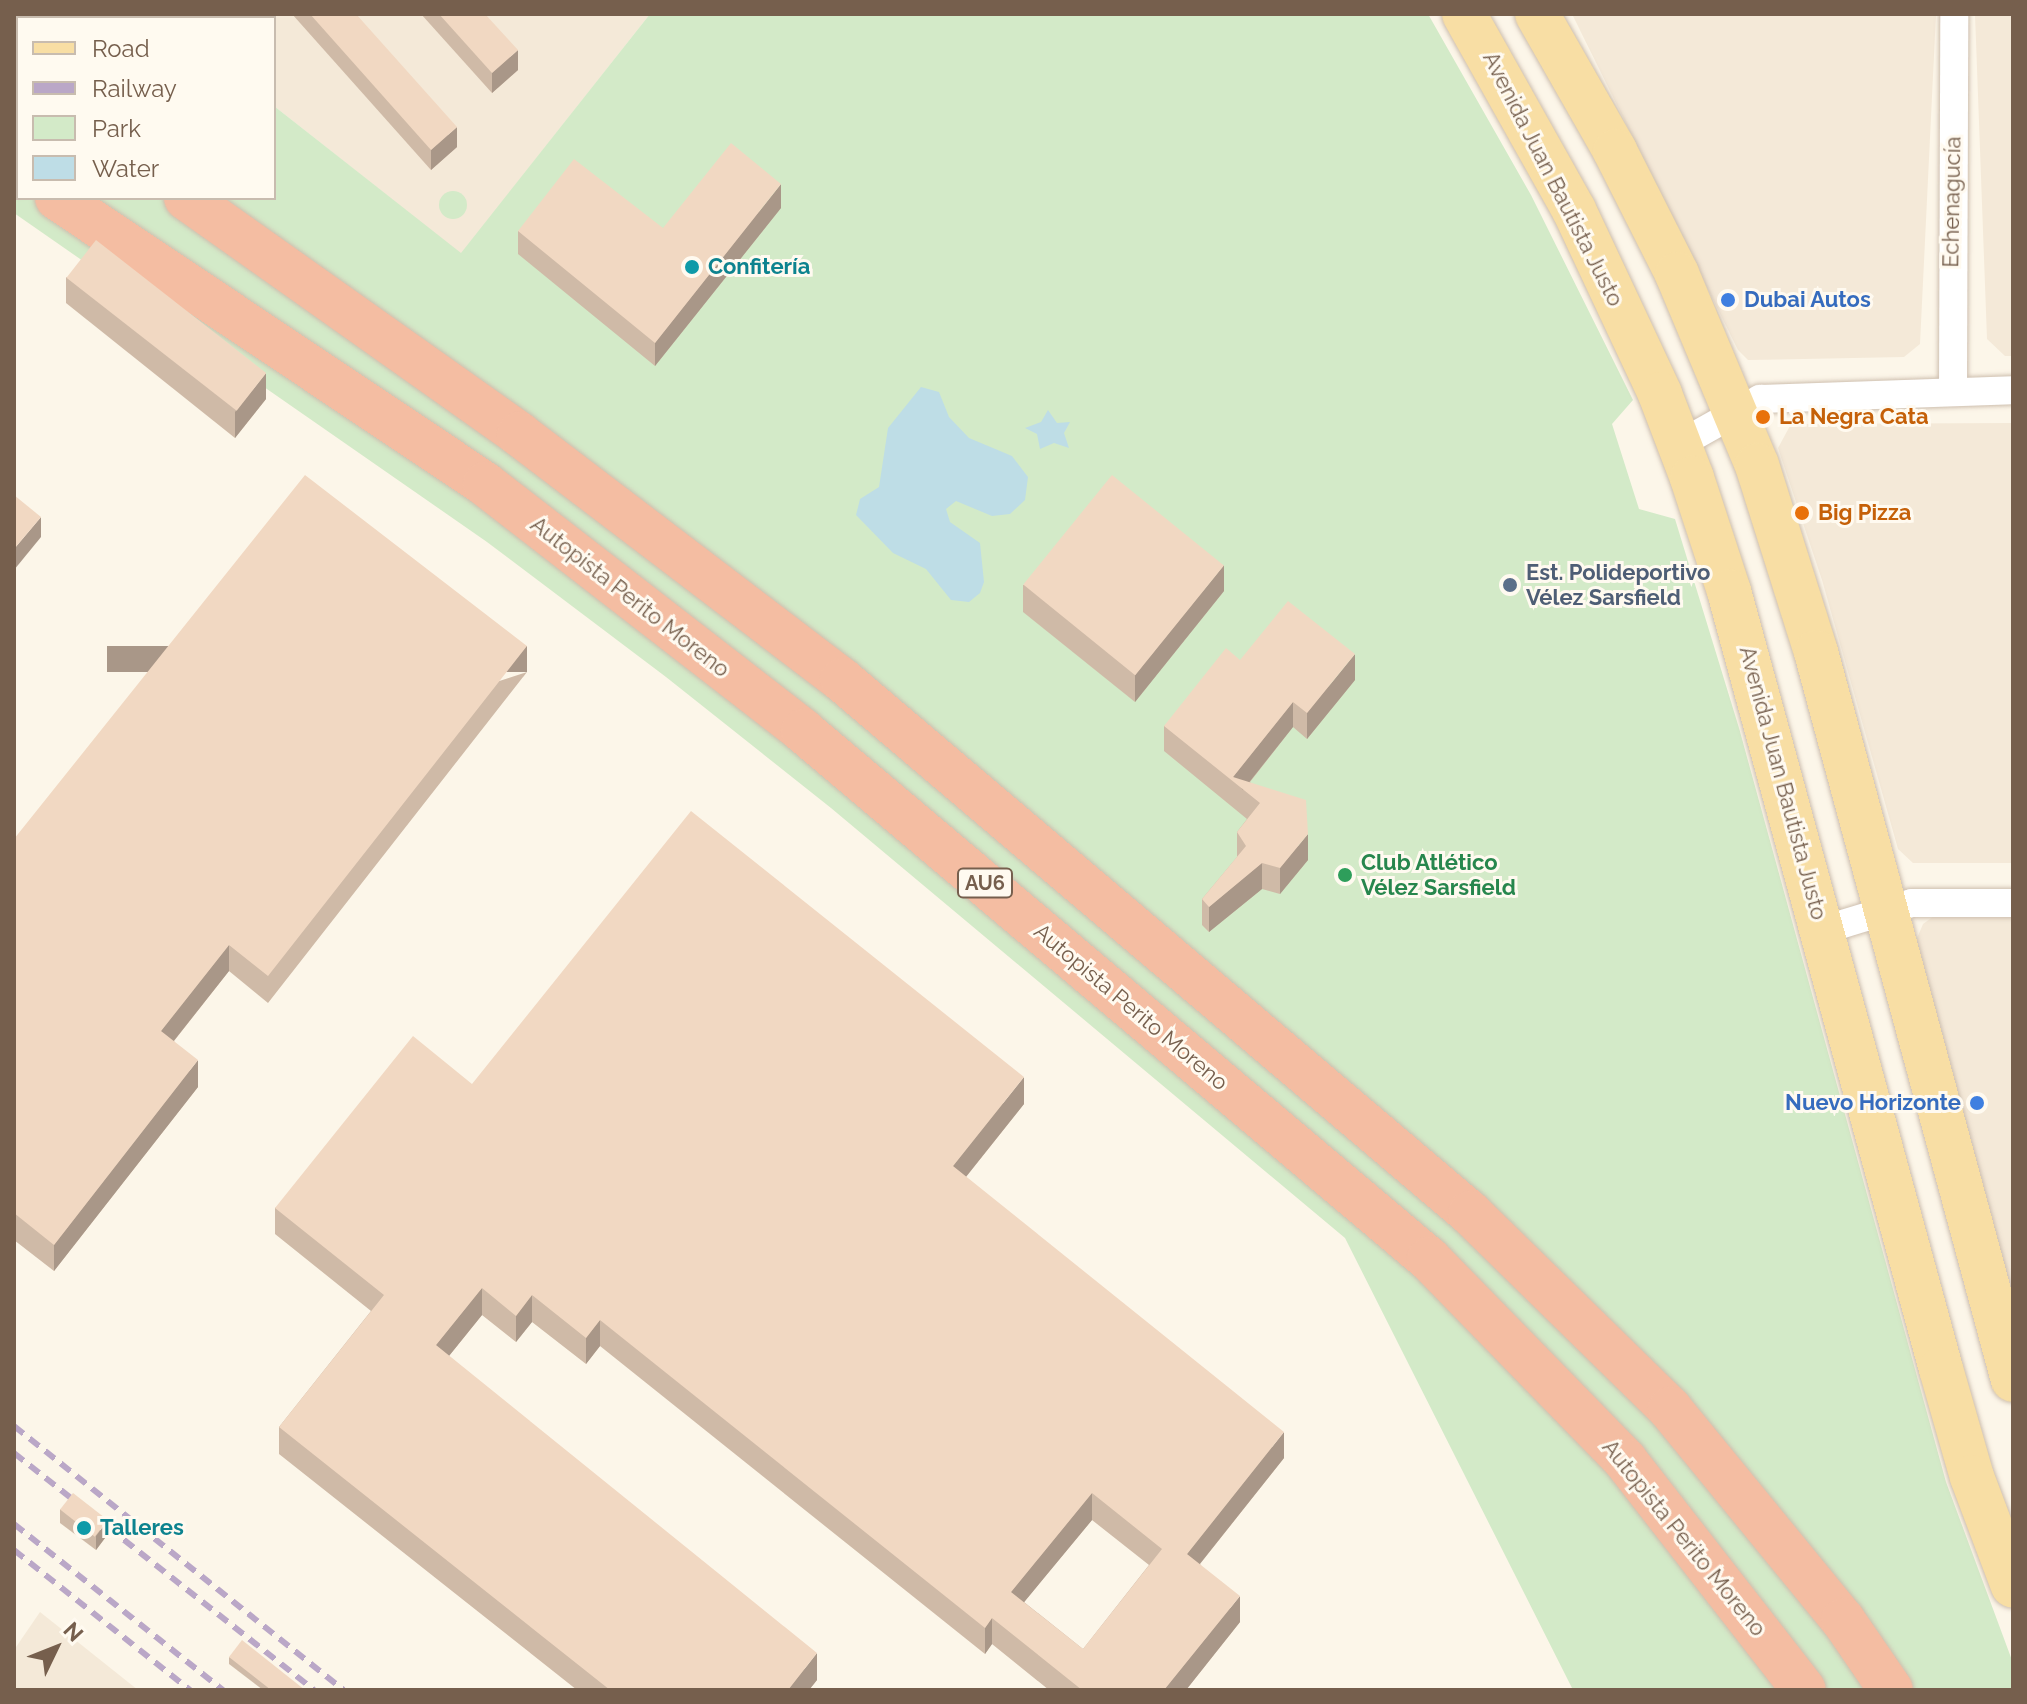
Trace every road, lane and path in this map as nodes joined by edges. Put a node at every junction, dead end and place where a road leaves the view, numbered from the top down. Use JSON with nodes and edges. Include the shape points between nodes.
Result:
{"nodes":[{"id":1,"x":1464,"y":14,"type":"edge"},
{"id":2,"x":1954,"y":14,"type":"edge"},
{"id":3,"x":1541,"y":17,"type":"edge"},
{"id":4,"x":60,"y":200,"type":"edge"},
{"id":5,"x":189,"y":200,"type":"edge"},
{"id":6,"x":1953,"y":390,"type":"junction"},
{"id":7,"x":2013,"y":390,"type":"edge"},
{"id":8,"x":1737,"y":410,"type":"junction"},
{"id":9,"x":1680,"y":444,"type":"junction"},
{"id":10,"x":2013,"y":903,"type":"edge"},
{"id":11,"x":1884,"y":912,"type":"junction"},
{"id":12,"x":1823,"y":930,"type":"junction"},
{"id":13,"x":2012,"y":1375,"type":"edge"},
{"id":14,"x":2013,"y":1586,"type":"edge"},
{"id":15,"x":1804,"y":1690,"type":"edge"},
{"id":16,"x":1891,"y":1690,"type":"edge"}],
"edges":[{"from":1,"to":9,"type":"main road","name":"Avenida Juan Bautista Justo","via":[[1574,210]]},
{"from":2,"to":6,"type":"street","name":"Echenagucía"},
{"from":3,"to":8,"type":"main road","via":[[1622,165]]},
{"from":4,"to":15,"type":"highway","name":"Autopista Perito Moreno","number":"AU6","via":[[485,484],[803,731],[1429,1259],[1625,1460]]},
{"from":5,"to":16,"type":"highway","number":"AU6","via":[[519,434],[842,680],[1470,1213],[1670,1409],[1843,1620]]},
{"from":6,"to":7,"type":"street"},
{"from":6,"to":8,"type":"street","via":[[1760,399]]},
{"from":8,"to":9,"type":"street"},
{"from":8,"to":11,"type":"main road","via":[[1797,584]]},
{"from":9,"to":12,"type":"main road","name":"Avenida Juan Bautista Justo","via":[[1729,591]]},
{"from":10,"to":11,"type":"street","via":[[1912,903]]},
{"from":11,"to":12,"type":"street"},
{"from":11,"to":13,"type":"main road"},
{"from":12,"to":14,"type":"main road","name":"Avenida Juan Bautista Justo","via":[[1950,1400]]}]}
